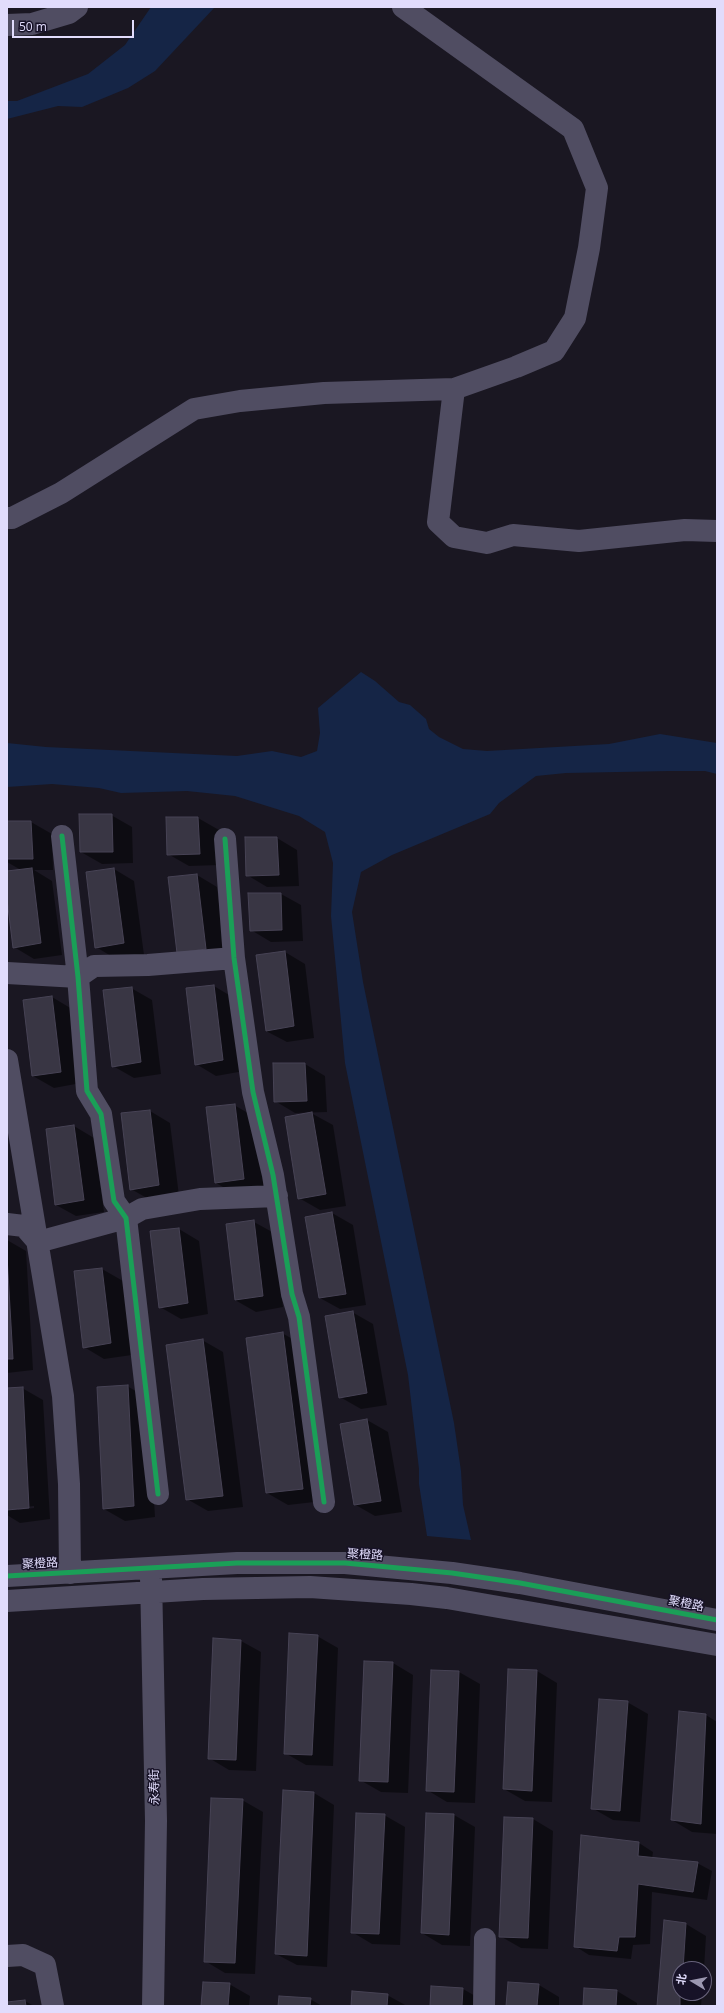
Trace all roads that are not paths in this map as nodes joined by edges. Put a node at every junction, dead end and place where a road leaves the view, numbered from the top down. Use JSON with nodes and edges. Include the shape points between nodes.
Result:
{"nodes":[{"id":1,"x":77,"y":7,"type":"edge"},
{"id":2,"x":403,"y":7,"type":"edge"},
{"id":3,"x":7,"y":25,"type":"edge"},
{"id":4,"x":454,"y":389,"type":"junction"},
{"id":5,"x":7,"y":518,"type":"edge"},
{"id":6,"x":717,"y":531,"type":"edge"},
{"id":7,"x":62,"y":836,"type":"dead end"},
{"id":8,"x":225,"y":839,"type":"dead end"},
{"id":9,"x":234,"y":958,"type":"junction"},
{"id":10,"x":7,"y":973,"type":"edge"},
{"id":11,"x":78,"y":977,"type":"junction"},
{"id":12,"x":7,"y":1060,"type":"edge"},
{"id":13,"x":277,"y":1196,"type":"junction"},
{"id":14,"x":126,"y":1218,"type":"junction"},
{"id":15,"x":7,"y":1224,"type":"edge"},
{"id":16,"x":38,"y":1242,"type":"junction"},
{"id":17,"x":158,"y":1494,"type":"dead end"},
{"id":18,"x":324,"y":1502,"type":"dead end"},
{"id":19,"x":150,"y":1568,"type":"junction"},
{"id":20,"x":70,"y":1573,"type":"junction"},
{"id":21,"x":7,"y":1576,"type":"edge"},
{"id":22,"x":152,"y":1593,"type":"junction"},
{"id":23,"x":7,"y":1601,"type":"edge"},
{"id":24,"x":717,"y":1620,"type":"edge"},
{"id":25,"x":717,"y":1645,"type":"edge"},
{"id":26,"x":485,"y":1939,"type":"dead end"},
{"id":27,"x":7,"y":1956,"type":"edge"},
{"id":28,"x":53,"y":2006,"type":"edge"},
{"id":29,"x":153,"y":2006,"type":"edge"},
{"id":30,"x":484,"y":2006,"type":"edge"}],
"edges":[{"from":1,"to":3,"type":"street","via":[[69,13],[32,24]]},
{"from":2,"to":4,"type":"street","via":[[573,129],[597,188],[589,248],[575,318],[554,351]]},
{"from":4,"to":5,"type":"street","via":[[324,393],[240,401],[194,409],[61,493],[12,518]]},
{"from":4,"to":6,"type":"street","via":[[438,522],[454,537],[488,543],[513,535],[579,541],[685,530]]},
{"from":7,"to":11,"type":"street"},
{"from":8,"to":9,"type":"street"},
{"from":9,"to":11,"type":"street","via":[[148,966],[94,966]]},
{"from":9,"to":13,"type":"street","via":[[253,1092]]},
{"from":10,"to":11,"type":"street"},
{"from":11,"to":14,"type":"street","via":[[87,1091],[101,1114],[114,1201]]},
{"from":12,"to":16,"type":"street"},
{"from":13,"to":14,"type":"street","via":[[200,1199],[142,1209]]},
{"from":13,"to":18,"type":"street","via":[[292,1294],[299,1317]]},
{"from":14,"to":16,"type":"street"},
{"from":14,"to":17,"type":"street"},
{"from":15,"to":16,"type":"street","via":[[24,1226]]},
{"from":16,"to":20,"type":"street","via":[[63,1396],[69,1484]]},
{"from":19,"to":20,"type":"street","name":"聚橙路"},
{"from":19,"to":22,"type":"street","name":"永寿街"},
{"from":19,"to":24,"type":"street","name":"聚橙路","via":[[284,1562],[376,1565],[520,1583]]},
{"from":20,"to":21,"type":"street","name":"聚橙路"},
{"from":22,"to":23,"type":"street"},
{"from":22,"to":25,"type":"street","via":[[310,1587],[411,1594],[522,1610]]},
{"from":22,"to":29,"type":"street","name":"永寿街","via":[[156,1821]]},
{"from":26,"to":30,"type":"street"},
{"from":27,"to":28,"type":"street","via":[[23,1955],[45,1965]]}]}
